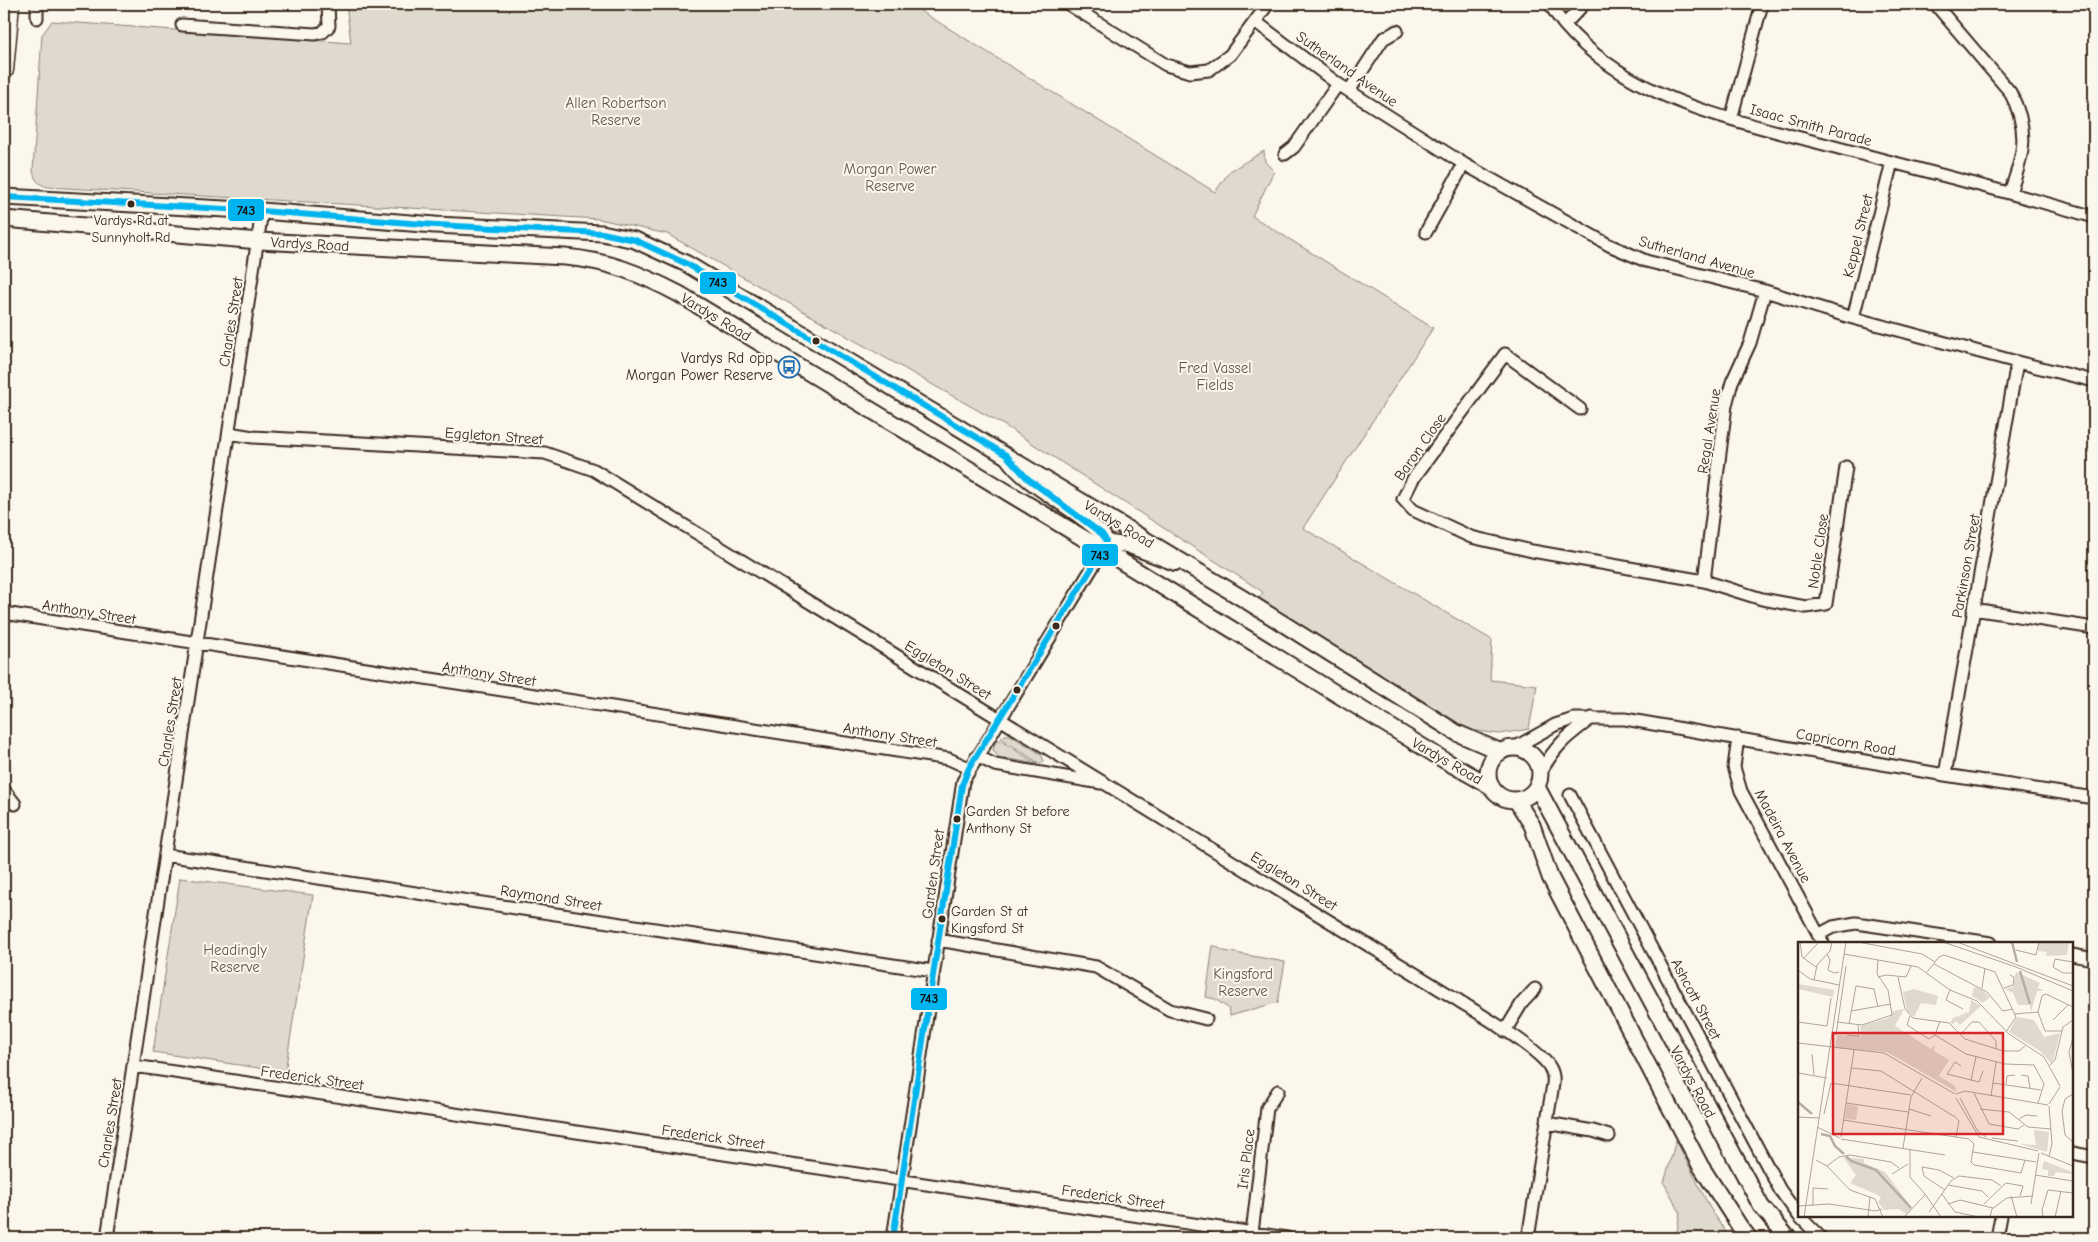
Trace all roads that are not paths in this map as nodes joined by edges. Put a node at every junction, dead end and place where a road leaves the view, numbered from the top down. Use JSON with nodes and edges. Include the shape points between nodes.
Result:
{"nodes":[{"id":1,"x":10,"y":4,"type":"edge"},
{"id":2,"x":37,"y":4,"type":"edge"},
{"id":3,"x":328,"y":4,"type":"edge"},
{"id":4,"x":1068,"y":4,"type":"edge"},
{"id":5,"x":1268,"y":4,"type":"edge"},
{"id":6,"x":1550,"y":4,"type":"edge"},
{"id":7,"x":1584,"y":4,"type":"edge"},
{"id":8,"x":1762,"y":4,"type":"edge"},
{"id":9,"x":1935,"y":4,"type":"edge"},
{"id":10,"x":37,"y":18,"type":"dead end"},
{"id":11,"x":1256,"y":22,"type":"junction"},
{"id":12,"x":1565,"y":24,"type":"junction"},
{"id":13,"x":182,"y":25,"type":"dead end"},
{"id":14,"x":1397,"y":31,"type":"dead end"},
{"id":15,"x":4,"y":70,"type":"edge"},
{"id":16,"x":1338,"y":84,"type":"junction"},
{"id":17,"x":1350,"y":91,"type":"junction"},
{"id":18,"x":1731,"y":119,"type":"junction"},
{"id":19,"x":1285,"y":154,"type":"dead end"},
{"id":20,"x":1892,"y":162,"type":"junction"},
{"id":21,"x":1464,"y":164,"type":"junction"},
{"id":22,"x":2010,"y":192,"type":"junction"},
{"id":23,"x":4,"y":197,"type":"edge"},
{"id":24,"x":262,"y":210,"type":"junction"},
{"id":25,"x":2094,"y":217,"type":"edge"},
{"id":26,"x":4,"y":219,"type":"edge"},
{"id":27,"x":1426,"y":232,"type":"dead end"},
{"id":28,"x":259,"y":241,"type":"junction"},
{"id":29,"x":1765,"y":291,"type":"junction"},
{"id":30,"x":1853,"y":318,"type":"junction"},
{"id":31,"x":2017,"y":362,"type":"junction"},
{"id":32,"x":2094,"y":381,"type":"edge"},
{"id":33,"x":1580,"y":409,"type":"dead end"},
{"id":34,"x":229,"y":433,"type":"junction"},
{"id":35,"x":1006,"y":456,"type":"junction"},
{"id":36,"x":1846,"y":467,"type":"dead end"},
{"id":37,"x":1102,"y":550,"type":"junction"},
{"id":38,"x":1197,"y":571,"type":"junction"},
{"id":39,"x":1704,"y":581,"type":"junction"},
{"id":40,"x":1974,"y":609,"type":"junction"},
{"id":41,"x":4,"y":613,"type":"edge"},
{"id":42,"x":2094,"y":628,"type":"edge"},
{"id":43,"x":197,"y":645,"type":"junction"},
{"id":44,"x":1592,"y":718,"type":"junction"},
{"id":45,"x":999,"y":720,"type":"junction"},
{"id":46,"x":1738,"y":738,"type":"junction"},
{"id":47,"x":1507,"y":750,"type":"junction"},
{"id":48,"x":977,"y":756,"type":"junction"},
{"id":49,"x":969,"y":768,"type":"junction"},
{"id":50,"x":1945,"y":775,"type":"junction"},
{"id":51,"x":1539,"y":780,"type":"junction"},
{"id":52,"x":1108,"y":784,"type":"junction"},
{"id":53,"x":1492,"y":787,"type":"junction"},
{"id":54,"x":4,"y":790,"type":"edge"},
{"id":55,"x":1570,"y":795,"type":"dead end"},
{"id":56,"x":2094,"y":798,"type":"edge"},
{"id":57,"x":1516,"y":800,"type":"junction"},
{"id":58,"x":15,"y":804,"type":"dead end"},
{"id":59,"x":165,"y":855,"type":"junction"},
{"id":60,"x":1820,"y":939,"type":"edge"},
{"id":61,"x":938,"y":940,"type":"junction"},
{"id":62,"x":1984,"y":942,"type":"edge"},
{"id":63,"x":2073,"y":955,"type":"edge"},
{"id":64,"x":2094,"y":959,"type":"edge"},
{"id":65,"x":933,"y":971,"type":"junction"},
{"id":66,"x":1535,"y":989,"type":"dead end"},
{"id":67,"x":1206,"y":1019,"type":"dead end"},
{"id":68,"x":1505,"y":1031,"type":"junction"},
{"id":69,"x":134,"y":1066,"type":"junction"},
{"id":70,"x":1278,"y":1091,"type":"dead end"},
{"id":71,"x":1547,"y":1124,"type":"junction"},
{"id":72,"x":1609,"y":1136,"type":"dead end"},
{"id":73,"x":2073,"y":1153,"type":"edge"},
{"id":74,"x":2094,"y":1157,"type":"edge"},
{"id":75,"x":902,"y":1180,"type":"junction"},
{"id":76,"x":1798,"y":1215,"type":"edge"},
{"id":77,"x":1800,"y":1217,"type":"edge"},
{"id":78,"x":2000,"y":1217,"type":"edge"},
{"id":79,"x":1252,"y":1233,"type":"junction"},
{"id":80,"x":107,"y":1238,"type":"edge"},
{"id":81,"x":893,"y":1238,"type":"edge"},
{"id":82,"x":1287,"y":1238,"type":"edge"},
{"id":83,"x":1528,"y":1238,"type":"edge"},
{"id":84,"x":1749,"y":1238,"type":"edge"},
{"id":85,"x":1788,"y":1238,"type":"edge"},
{"id":86,"x":1821,"y":1238,"type":"edge"},
{"id":87,"x":1997,"y":1238,"type":"edge"}],
"edges":[{"from":1,"to":15,"type":"main road"},
{"from":2,"to":10,"type":"street"},
{"from":3,"to":13,"type":"street","via":[[329,26],[315,34]]},
{"from":4,"to":11,"type":"street","via":[[1166,65],[1190,72],[1209,70],[1230,56]]},
{"from":5,"to":11,"type":"street"},
{"from":6,"to":12,"type":"street","name":"Isaac Smith Parade"},
{"from":7,"to":12,"type":"street"},
{"from":8,"to":18,"type":"street"},
{"from":9,"to":22,"type":"street","via":[[2010,92],[2018,108],[2024,141]]},
{"from":11,"to":16,"type":"street","name":"Sutherland Avenue"},
{"from":12,"to":18,"type":"street","name":"Isaac Smith Parade","via":[[1593,52],[1630,78]]},
{"from":14,"to":17,"type":"street","via":[[1383,39]]},
{"from":16,"to":17,"type":"street","name":"Sutherland Avenue"},
{"from":16,"to":19,"type":"street","via":[[1294,147]]},
{"from":17,"to":21,"type":"street","name":"Sutherland Avenue"},
{"from":18,"to":20,"type":"street","name":"Isaac Smith Parade"},
{"from":20,"to":22,"type":"street","name":"Isaac Smith Parade"},
{"from":20,"to":30,"type":"street","name":"Keppel Street"},
{"from":21,"to":27,"type":"street"},
{"from":21,"to":29,"type":"street","name":"Sutherland Avenue","via":[[1609,245],[1646,261]]},
{"from":22,"to":25,"type":"street","name":"Isaac Smith Parade"},
{"from":23,"to":24,"type":"main road","name":"Vardys Road"},
{"from":24,"to":28,"type":"street","name":"Charles Street"},
{"from":24,"to":35,"type":"main road","name":"Vardys Road","via":[[435,225],[602,233],[635,240],[687,264]]},
{"from":26,"to":28,"type":"main road","name":"Vardys Road"},
{"from":28,"to":34,"type":"street","name":"Charles Street"},
{"from":28,"to":37,"type":"main road","name":"Vardys Road","via":[[565,257],[610,263],[627,269],[678,294]]},
{"from":29,"to":30,"type":"street","name":"Sutherland Avenue"},
{"from":29,"to":39,"type":"street","name":"Regal Avenue","via":[[1750,343],[1732,382],[1726,405]]},
{"from":30,"to":31,"type":"street","name":"Sutherland Avenue"},
{"from":31,"to":32,"type":"street","name":"Sutherland Avenue"},
{"from":31,"to":40,"type":"street","name":"Parkinson Street"},
{"from":33,"to":39,"type":"street","name":"Baron Close","via":[[1505,354],[1413,479],[1403,499],[1413,510],[1471,537]]},
{"from":34,"to":43,"type":"street","name":"Charles Street"},
{"from":34,"to":45,"type":"street","name":"Eggleton Street","via":[[545,453],[594,470]]},
{"from":35,"to":37,"type":"street","via":[[1022,476],[1064,502],[1096,528],[1106,540]]},
{"from":35,"to":38,"type":"main road","name":"Vardys Road"},
{"from":36,"to":39,"type":"street","name":"Noble Close","via":[[1826,604],[1806,606],[1762,599]]},
{"from":37,"to":38,"type":"street","via":[[1112,542],[1122,544]]},
{"from":37,"to":45,"type":"street","name":"Garden Street"},
{"from":37,"to":53,"type":"main road","name":"Vardys Road"},
{"from":38,"to":47,"type":"main road","name":"Vardys Road","via":[[1457,733]]},
{"from":40,"to":42,"type":"street"},
{"from":40,"to":50,"type":"street","name":"Parkinson Street"},
{"from":41,"to":43,"type":"street","name":"Anthony Street"},
{"from":43,"to":49,"type":"street","name":"Anthony Street","via":[[949,759]]},
{"from":43,"to":59,"type":"street","name":"Charles Street"},
{"from":44,"to":46,"type":"street","name":"Capricorn Road","via":[[1625,719]]},
{"from":44,"to":47,"type":"street","name":"Capricorn Road","via":[[1555,725]]},
{"from":44,"to":51,"type":"street","via":[[1553,750]]},
{"from":45,"to":48,"type":"street","name":"Garden Street"},
{"from":45,"to":52,"type":"street","name":"Eggleton Street"},
{"from":46,"to":50,"type":"street","name":"Capricorn Road"},
{"from":46,"to":60,"type":"street","name":"Madeira Avenue","via":[[1734,767],[1741,791]]},
{"from":47,"to":51,"type":"main road","via":[[1522,749],[1535,758]]},
{"from":47,"to":53,"type":"main road","via":[[1495,758],[1489,772]]},
{"from":48,"to":49,"type":"street","name":"Garden Street"},
{"from":48,"to":52,"type":"street","via":[[995,765]]},
{"from":49,"to":61,"type":"street","name":"Garden Street","via":[[960,795]]},
{"from":50,"to":56,"type":"street","name":"Capricorn Road"},
{"from":51,"to":57,"type":"main road","via":[[1528,796]]},
{"from":51,"to":85,"type":"main road","name":"Vardys Road","via":[[1756,1198]]},
{"from":52,"to":68,"type":"street","name":"Eggleton Street"},
{"from":53,"to":57,"type":"main road","via":[[1500,795]]},
{"from":54,"to":58,"type":"street"},
{"from":55,"to":76,"type":"street","name":"Ashcott Street","via":[[1780,1190]]},
{"from":57,"to":84,"type":"main road","name":"Vardys Road","via":[[1532,825],[1550,877],[1700,1164]]},
{"from":59,"to":65,"type":"street","name":"Raymond Street"},
{"from":59,"to":69,"type":"street","name":"Charles Street"},
{"from":60,"to":62,"type":"street","via":[[1834,926],[1856,923]]},
{"from":61,"to":65,"type":"street","name":"Garden Street"},
{"from":61,"to":67,"type":"street","via":[[1096,967],[1170,1010]]},
{"from":63,"to":64,"type":"street"},
{"from":65,"to":75,"type":"street","name":"Garden Street"},
{"from":66,"to":68,"type":"street"},
{"from":68,"to":71,"type":"street","name":"Eggleton Street","via":[[1543,1059],[1552,1072]]},
{"from":69,"to":75,"type":"street","name":"Frederick Street"},
{"from":69,"to":80,"type":"street","name":"Charles Street"},
{"from":70,"to":79,"type":"street","name":"Iris Place","via":[[1268,1108]]},
{"from":71,"to":72,"type":"street"},
{"from":71,"to":83,"type":"street","name":"Eggleton Street"},
{"from":73,"to":74,"type":"street"},
{"from":75,"to":79,"type":"street","name":"Frederick Street"},
{"from":75,"to":81,"type":"street","name":"Garden Street"},
{"from":77,"to":86,"type":"street","name":"Ashcott Street"},
{"from":78,"to":87,"type":"street"},
{"from":79,"to":82,"type":"street","name":"Frederick Street"}]}
